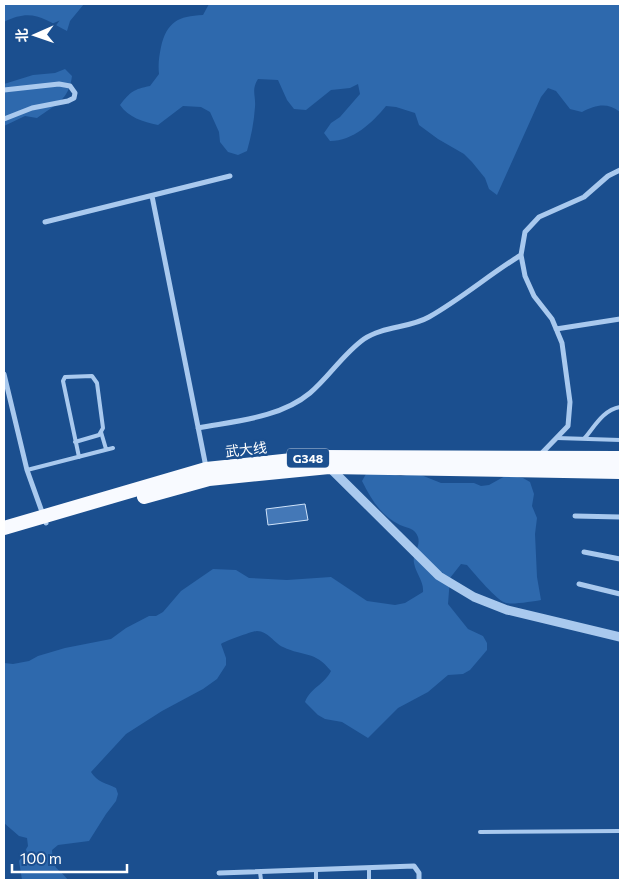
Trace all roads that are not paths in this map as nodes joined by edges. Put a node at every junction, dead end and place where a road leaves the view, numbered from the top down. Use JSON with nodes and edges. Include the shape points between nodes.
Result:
{"nodes":[{"id":1,"x":4,"y":90,"type":"edge"},
{"id":2,"x":4,"y":119,"type":"edge"},
{"id":3,"x":620,"y":170,"type":"edge"},
{"id":4,"x":230,"y":176,"type":"dead end"},
{"id":5,"x":152,"y":196,"type":"junction"},
{"id":6,"x":46,"y":222,"type":"dead end"},
{"id":7,"x":521,"y":255,"type":"junction"},
{"id":8,"x":620,"y":319,"type":"edge"},
{"id":9,"x":556,"y":329,"type":"junction"},
{"id":10,"x":4,"y":374,"type":"edge"},
{"id":11,"x":620,"y":407,"type":"edge"},
{"id":12,"x":198,"y":428,"type":"junction"},
{"id":13,"x":101,"y":432,"type":"junction"},
{"id":14,"x":557,"y":438,"type":"junction"},
{"id":15,"x":584,"y":439,"type":"junction"},
{"id":16,"x":620,"y":440,"type":"edge"},
{"id":17,"x":75,"y":442,"type":"junction"},
{"id":18,"x":113,"y":448,"type":"dead end"},
{"id":19,"x":106,"y":449,"type":"junction"},
{"id":20,"x":79,"y":456,"type":"junction"},
{"id":21,"x":538,"y":457,"type":"junction"},
{"id":22,"x":620,"y":458,"type":"edge"},
{"id":23,"x":325,"y":462,"type":"junction"},
{"id":24,"x":27,"y":470,"type":"junction"},
{"id":25,"x":620,"y":472,"type":"edge"},
{"id":26,"x":208,"y":474,"type":"junction"},
{"id":27,"x":575,"y":516,"type":"dead end"},
{"id":28,"x":620,"y":517,"type":"edge"},
{"id":29,"x":45,"y":520,"type":"junction"},
{"id":30,"x":4,"y":528,"type":"edge"},
{"id":31,"x":4,"y":536,"type":"edge"},
{"id":32,"x":584,"y":552,"type":"dead end"},
{"id":33,"x":620,"y":559,"type":"edge"},
{"id":34,"x":579,"y":584,"type":"dead end"},
{"id":35,"x":620,"y":594,"type":"edge"},
{"id":36,"x":620,"y":636,"type":"edge"},
{"id":37,"x":620,"y":831,"type":"edge"},
{"id":38,"x":480,"y":832,"type":"dead end"},
{"id":39,"x":369,"y":868,"type":"junction"},
{"id":40,"x":316,"y":870,"type":"junction"},
{"id":41,"x":260,"y":872,"type":"junction"},
{"id":42,"x":219,"y":873,"type":"dead end"},
{"id":43,"x":261,"y":880,"type":"edge"},
{"id":44,"x":316,"y":880,"type":"edge"},
{"id":45,"x":369,"y":880,"type":"edge"},
{"id":46,"x":419,"y":880,"type":"edge"}],
"edges":[{"from":1,"to":2,"type":"street","via":[[60,84],[70,86],[75,93],[74,98],[68,101],[32,108]]},
{"from":3,"to":7,"type":"street","via":[[584,197],[539,217],[525,232]]},
{"from":4,"to":5,"type":"street"},
{"from":5,"to":6,"type":"street"},
{"from":5,"to":12,"type":"street"},
{"from":7,"to":9,"type":"street","via":[[525,276],[534,296]]},
{"from":7,"to":12,"type":"street","via":[[428,318],[366,338],[309,394],[289,406],[272,413]]},
{"from":8,"to":9,"type":"street"},
{"from":9,"to":14,"type":"street","via":[[562,343],[570,402],[568,426]]},
{"from":10,"to":24,"type":"street"},
{"from":11,"to":15,"type":"lane","via":[[605,413]]},
{"from":12,"to":26,"type":"street"},
{"from":13,"to":17,"type":"lane"},
{"from":13,"to":17,"type":"lane","via":[[104,428],[97,383],[92,376],[65,377]]},
{"from":13,"to":19,"type":"lane"},
{"from":14,"to":15,"type":"lane"},
{"from":14,"to":21,"type":"street"},
{"from":15,"to":16,"type":"lane"},
{"from":17,"to":20,"type":"lane"},
{"from":18,"to":19,"type":"lane"},
{"from":19,"to":20,"type":"lane"},
{"from":20,"to":24,"type":"lane"},
{"from":21,"to":22,"type":"highway","name":"武大线","number":"G348"},
{"from":21,"to":23,"type":"highway","name":"武大线","number":"G348"},
{"from":23,"to":25,"type":"highway","name":"武大线","number":"G348"},
{"from":23,"to":26,"type":"highway","name":"武大线","number":"G348"},
{"from":23,"to":36,"type":"street","via":[[439,576],[474,597],[507,610]]},
{"from":24,"to":29,"type":"street"},
{"from":26,"to":29,"type":"highway","name":"武大线","number":"G348"},
{"from":27,"to":28,"type":"street"},
{"from":29,"to":30,"type":"highway","name":"武大线","number":"G348"},
{"from":29,"to":31,"type":"highway","name":"武大线","number":"G348"},
{"from":32,"to":33,"type":"street"},
{"from":34,"to":35,"type":"street"},
{"from":37,"to":38,"type":"lane"},
{"from":39,"to":40,"type":"street"},
{"from":39,"to":45,"type":"lane"},
{"from":39,"to":46,"type":"street","via":[[414,866],[419,872]]},
{"from":40,"to":41,"type":"street"},
{"from":40,"to":44,"type":"lane"},
{"from":41,"to":42,"type":"street"},
{"from":41,"to":43,"type":"lane"}]}
